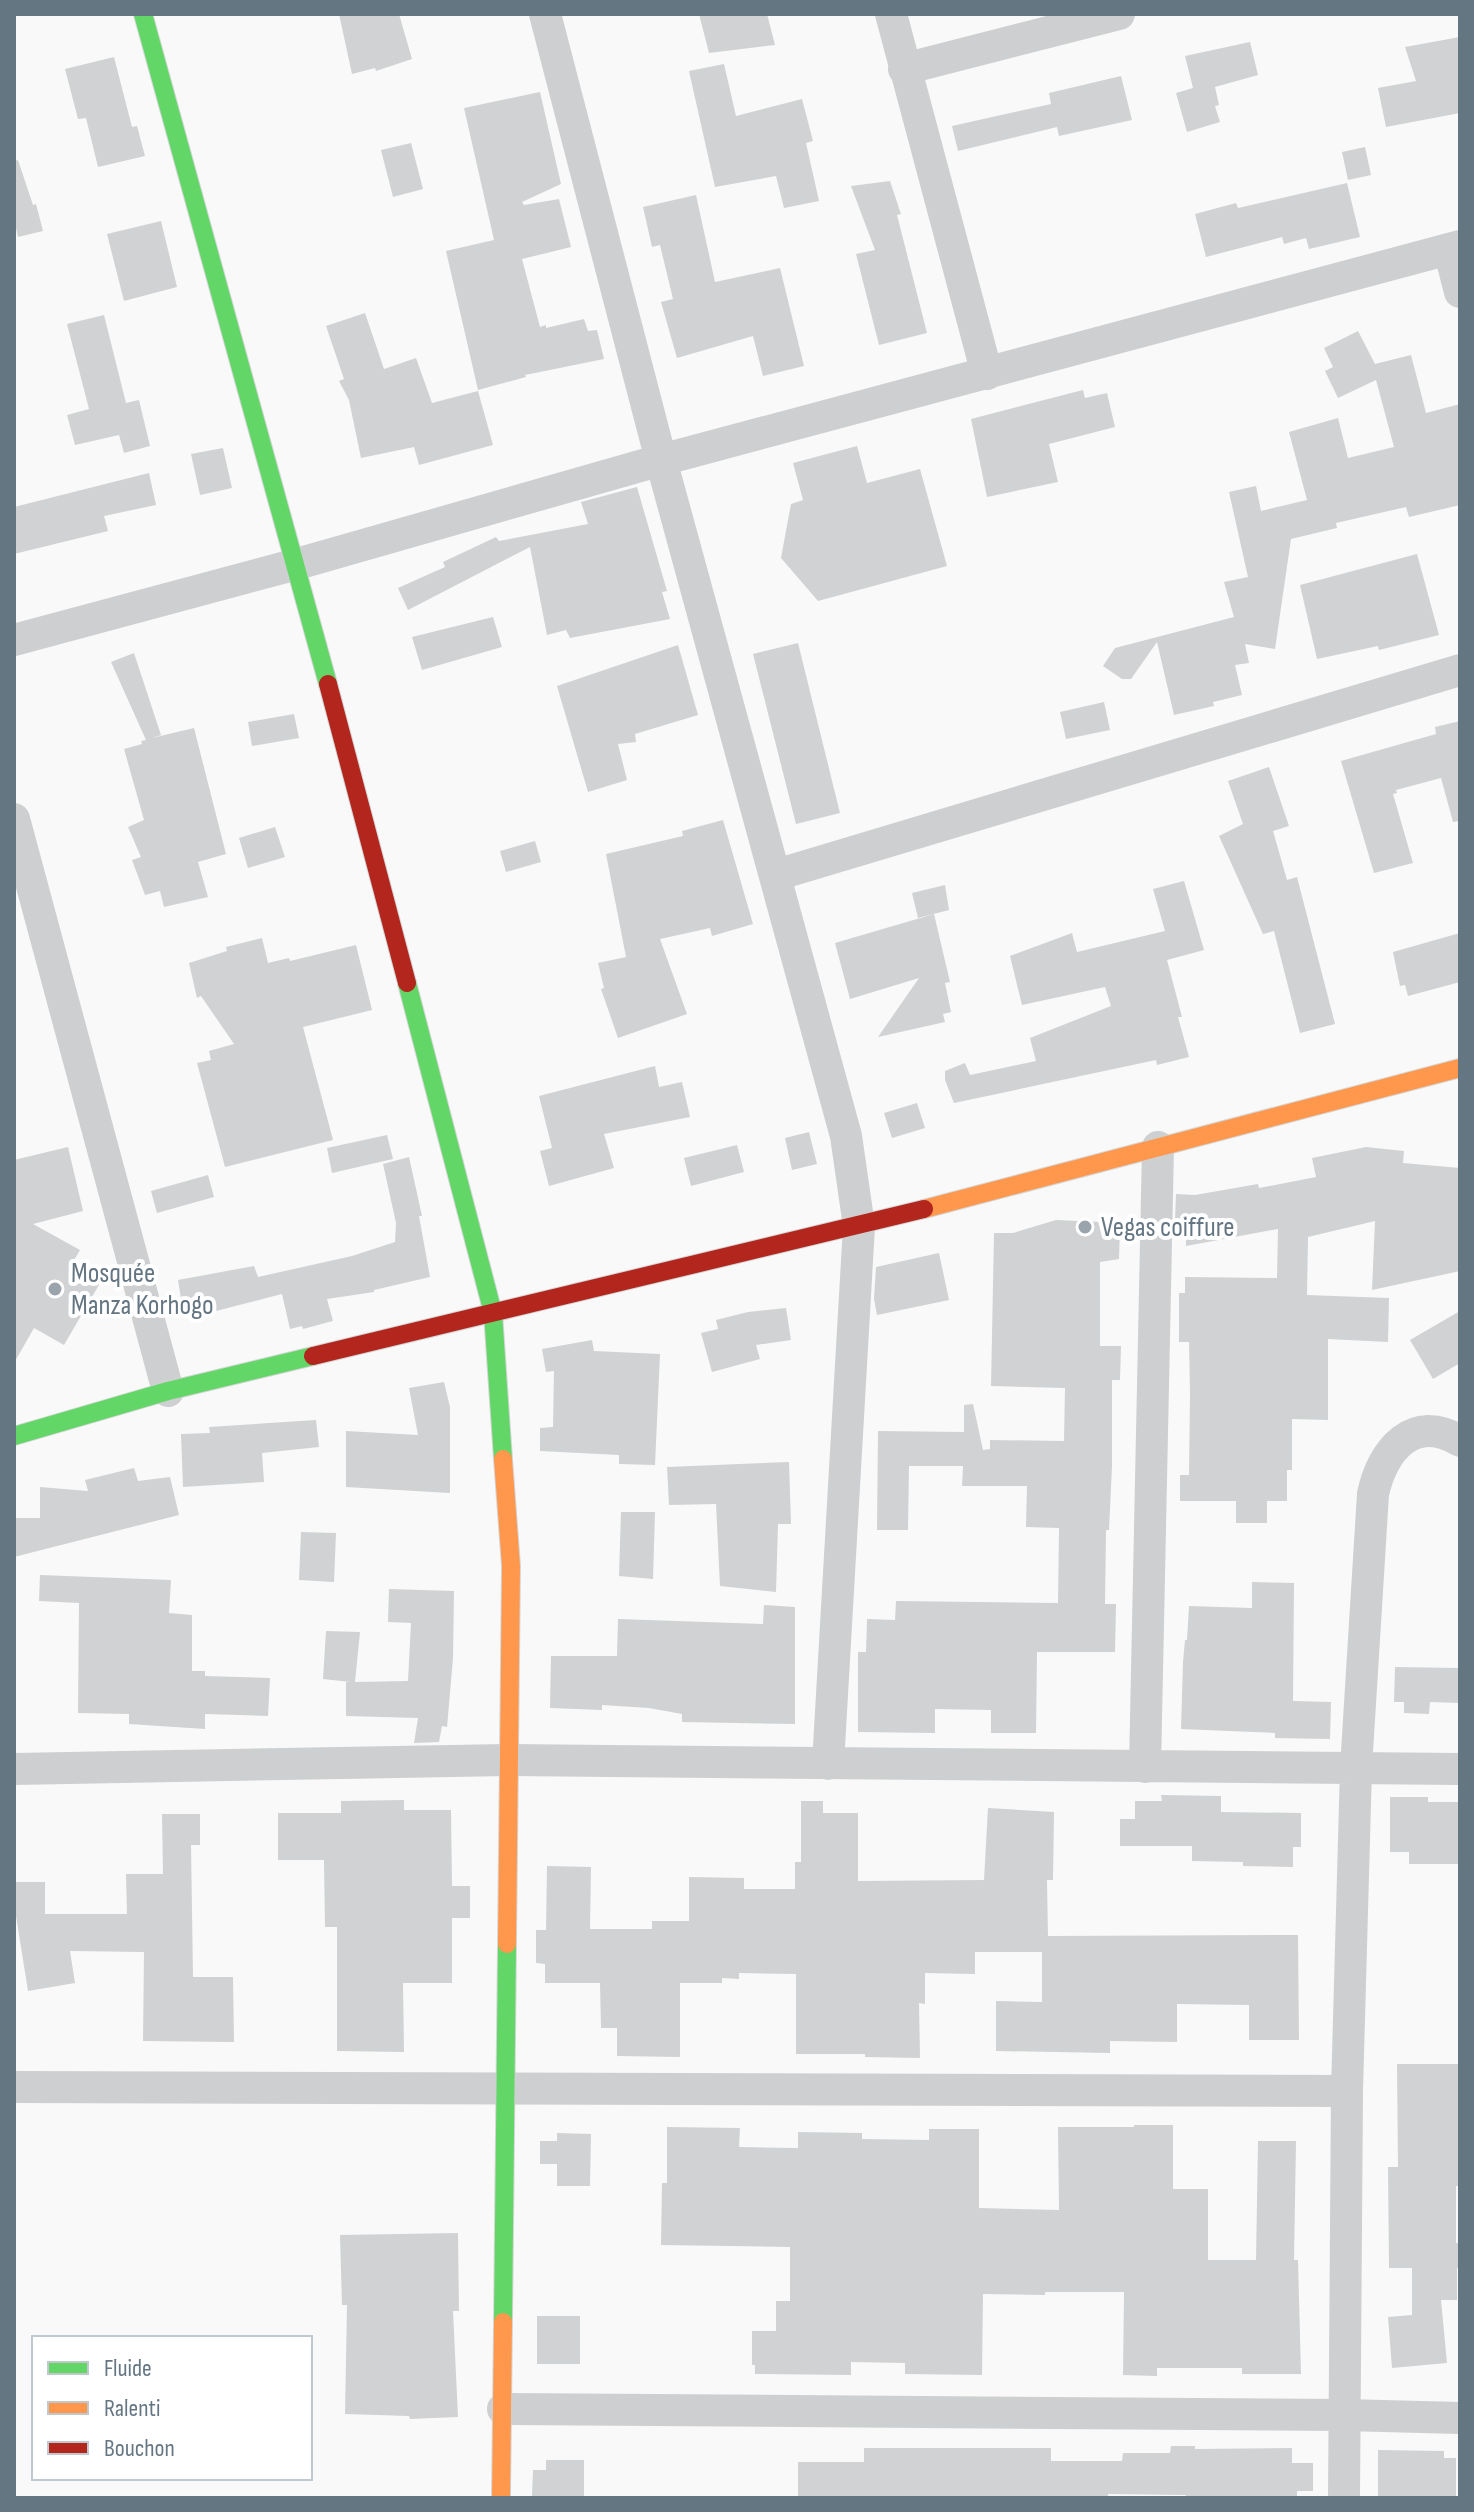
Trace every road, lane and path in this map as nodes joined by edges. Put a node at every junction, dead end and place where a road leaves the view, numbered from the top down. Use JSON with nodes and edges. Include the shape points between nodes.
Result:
{"nodes":[{"id":1,"x":143,"y":14,"type":"edge"},
{"id":2,"x":545,"y":14,"type":"edge"},
{"id":3,"x":891,"y":14,"type":"edge"},
{"id":4,"x":1119,"y":14,"type":"edge"},
{"id":5,"x":904,"y":69,"type":"junction"},
{"id":6,"x":1455,"y":247,"type":"edge"},
{"id":7,"x":1460,"y":292,"type":"edge"},
{"id":8,"x":987,"y":374,"type":"junction"},
{"id":9,"x":661,"y":460,"type":"junction"},
{"id":10,"x":297,"y":564,"type":"junction"},
{"id":11,"x":14,"y":640,"type":"edge"},
{"id":12,"x":1460,"y":670,"type":"edge"},
{"id":13,"x":14,"y":819,"type":"edge"},
{"id":14,"x":776,"y":875,"type":"junction"},
{"id":15,"x":1460,"y":1068,"type":"edge"},
{"id":16,"x":1158,"y":1147,"type":"junction"},
{"id":17,"x":859,"y":1226,"type":"junction"},
{"id":18,"x":493,"y":1313,"type":"junction"},
{"id":19,"x":168,"y":1391,"type":"junction"},
{"id":20,"x":14,"y":1436,"type":"edge"},
{"id":21,"x":1460,"y":1441,"type":"edge"},
{"id":22,"x":507,"y":1760,"type":"junction"},
{"id":23,"x":828,"y":1764,"type":"junction"},
{"id":24,"x":1145,"y":1767,"type":"junction"},
{"id":25,"x":1356,"y":1768,"type":"junction"},
{"id":26,"x":14,"y":1769,"type":"edge"},
{"id":27,"x":1460,"y":1769,"type":"edge"},
{"id":28,"x":14,"y":2087,"type":"edge"},
{"id":29,"x":506,"y":2088,"type":"junction"},
{"id":30,"x":1347,"y":2091,"type":"junction"},
{"id":31,"x":503,"y":2409,"type":"junction"},
{"id":32,"x":1344,"y":2415,"type":"junction"},
{"id":33,"x":1460,"y":2418,"type":"edge"},
{"id":34,"x":501,"y":2498,"type":"edge"},
{"id":35,"x":1344,"y":2498,"type":"edge"}],
"edges":[{"from":1,"to":10,"type":"street"},
{"from":2,"to":9,"type":"street"},
{"from":3,"to":5,"type":"street"},
{"from":4,"to":5,"type":"street"},
{"from":5,"to":8,"type":"street"},
{"from":6,"to":7,"type":"street"},
{"from":6,"to":8,"type":"street"},
{"from":8,"to":9,"type":"street"},
{"from":9,"to":10,"type":"street"},
{"from":9,"to":14,"type":"street"},
{"from":10,"to":11,"type":"street"},
{"from":10,"to":18,"type":"street"},
{"from":12,"to":14,"type":"street"},
{"from":13,"to":19,"type":"street"},
{"from":14,"to":17,"type":"street","via":[[846,1136]]},
{"from":15,"to":16,"type":"street"},
{"from":16,"to":17,"type":"street"},
{"from":16,"to":24,"type":"street"},
{"from":17,"to":18,"type":"street"},
{"from":17,"to":23,"type":"street"},
{"from":18,"to":19,"type":"street"},
{"from":18,"to":22,"type":"street","via":[[511,1566]]},
{"from":19,"to":20,"type":"street"},
{"from":21,"to":25,"type":"street","via":[[1430,1430],[1409,1437],[1391,1449],[1378,1471]]},
{"from":22,"to":23,"type":"street"},
{"from":22,"to":26,"type":"street"},
{"from":22,"to":29,"type":"street"},
{"from":23,"to":24,"type":"street"},
{"from":24,"to":25,"type":"street"},
{"from":25,"to":27,"type":"street"},
{"from":25,"to":30,"type":"street"},
{"from":28,"to":29,"type":"street"},
{"from":29,"to":30,"type":"street"},
{"from":29,"to":31,"type":"street"},
{"from":30,"to":32,"type":"street"},
{"from":31,"to":32,"type":"street"},
{"from":31,"to":34,"type":"street"},
{"from":32,"to":33,"type":"street"},
{"from":32,"to":35,"type":"street"}]}
